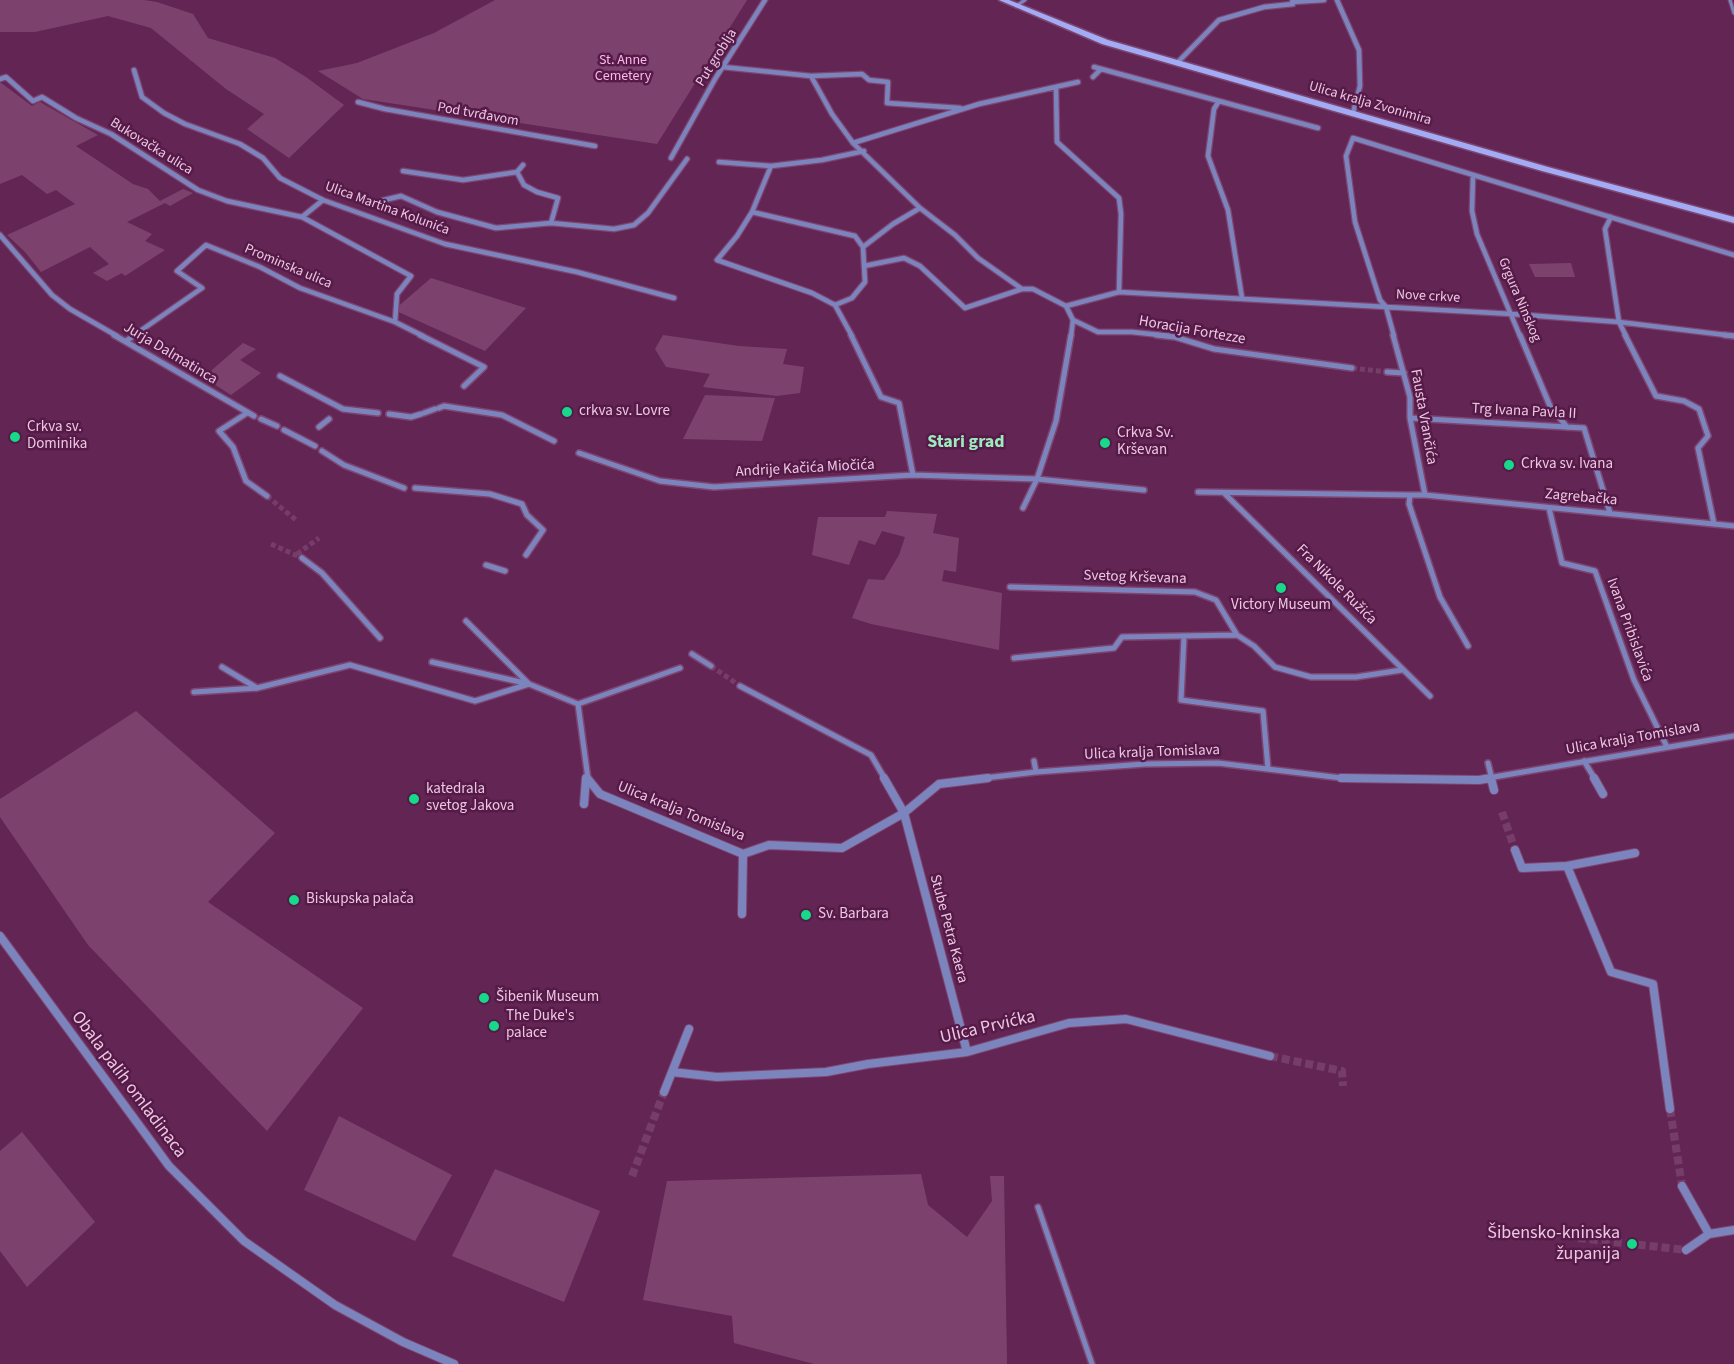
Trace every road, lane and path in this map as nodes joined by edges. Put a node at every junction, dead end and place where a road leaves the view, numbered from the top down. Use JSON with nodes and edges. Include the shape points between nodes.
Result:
{"nodes":[{"id":1,"x":765,"y":0,"type":"edge"},
{"id":2,"x":1003,"y":0,"type":"edge"},
{"id":3,"x":1025,"y":0,"type":"edge"},
{"id":4,"x":1324,"y":0,"type":"edge"},
{"id":5,"x":1337,"y":0,"type":"edge"},
{"id":6,"x":1730,"y":0,"type":"edge"},
{"id":7,"x":1292,"y":2,"type":"edge"},
{"id":8,"x":1016,"y":6,"type":"junction"},
{"id":9,"x":1734,"y":13,"type":"edge"},
{"id":10,"x":1177,"y":63,"type":"junction"},
{"id":11,"x":723,"y":67,"type":"junction"},
{"id":12,"x":1094,"y":67,"type":"dead end"},
{"id":13,"x":1101,"y":69,"type":"junction"},
{"id":14,"x":134,"y":70,"type":"dead end"},
{"id":15,"x":812,"y":76,"type":"junction"},
{"id":16,"x":1093,"y":77,"type":"dead end"},
{"id":17,"x":0,"y":79,"type":"edge"},
{"id":18,"x":1078,"y":82,"type":"dead end"},
{"id":19,"x":1056,"y":87,"type":"junction"},
{"id":20,"x":1219,"y":101,"type":"junction"},
{"id":21,"x":358,"y":102,"type":"dead end"},
{"id":22,"x":966,"y":108,"type":"junction"},
{"id":23,"x":1353,"y":113,"type":"junction"},
{"id":24,"x":1318,"y":128,"type":"dead end"},
{"id":25,"x":854,"y":143,"type":"junction"},
{"id":26,"x":595,"y":146,"type":"dead end"},
{"id":27,"x":864,"y":151,"type":"junction"},
{"id":28,"x":671,"y":158,"type":"dead end"},
{"id":29,"x":687,"y":159,"type":"dead end"},
{"id":30,"x":719,"y":162,"type":"dead end"},
{"id":31,"x":523,"y":165,"type":"dead end"},
{"id":32,"x":771,"y":166,"type":"junction"},
{"id":33,"x":403,"y":171,"type":"dead end"},
{"id":34,"x":516,"y":172,"type":"junction"},
{"id":35,"x":1473,"y":175,"type":"junction"},
{"id":36,"x":322,"y":200,"type":"junction"},
{"id":37,"x":380,"y":201,"type":"dead end"},
{"id":38,"x":920,"y":208,"type":"junction"},
{"id":39,"x":752,"y":212,"type":"junction"},
{"id":40,"x":302,"y":217,"type":"junction"},
{"id":41,"x":1611,"y":217,"type":"junction"},
{"id":42,"x":1734,"y":220,"type":"edge"},
{"id":43,"x":551,"y":223,"type":"junction"},
{"id":44,"x":0,"y":235,"type":"edge"},
{"id":45,"x":864,"y":247,"type":"junction"},
{"id":46,"x":1734,"y":255,"type":"edge"},
{"id":47,"x":864,"y":266,"type":"junction"},
{"id":48,"x":1022,"y":289,"type":"junction"},
{"id":49,"x":1119,"y":292,"type":"junction"},
{"id":50,"x":674,"y":298,"type":"dead end"},
{"id":51,"x":1242,"y":298,"type":"junction"},
{"id":52,"x":835,"y":305,"type":"junction"},
{"id":53,"x":1066,"y":306,"type":"junction"},
{"id":54,"x":1386,"y":307,"type":"junction"},
{"id":55,"x":1512,"y":314,"type":"junction"},
{"id":56,"x":1073,"y":320,"type":"junction"},
{"id":57,"x":395,"y":322,"type":"junction"},
{"id":58,"x":1619,"y":322,"type":"junction"},
{"id":59,"x":1734,"y":336,"type":"edge"},
{"id":60,"x":126,"y":341,"type":"junction"},
{"id":61,"x":1352,"y":368,"type":"tunnel mouth"},
{"id":62,"x":1387,"y":372,"type":"tunnel mouth"},
{"id":63,"x":1404,"y":373,"type":"junction"},
{"id":64,"x":280,"y":376,"type":"dead end"},
{"id":65,"x":464,"y":386,"type":"dead end"},
{"id":66,"x":247,"y":413,"type":"junction"},
{"id":67,"x":378,"y":413,"type":"dead end"},
{"id":68,"x":389,"y":414,"type":"dead end"},
{"id":69,"x":1410,"y":418,"type":"junction"},
{"id":70,"x":329,"y":419,"type":"dead end"},
{"id":71,"x":277,"y":426,"type":"dead end"},
{"id":72,"x":318,"y":427,"type":"dead end"},
{"id":73,"x":1567,"y":427,"type":"junction"},
{"id":74,"x":284,"y":430,"type":"dead end"},
{"id":75,"x":554,"y":441,"type":"dead end"},
{"id":76,"x":315,"y":446,"type":"dead end"},
{"id":77,"x":322,"y":451,"type":"dead end"},
{"id":78,"x":579,"y":453,"type":"dead end"},
{"id":79,"x":913,"y":475,"type":"junction"},
{"id":80,"x":1037,"y":479,"type":"junction"},
{"id":81,"x":404,"y":488,"type":"dead end"},
{"id":82,"x":415,"y":488,"type":"dead end"},
{"id":83,"x":1144,"y":490,"type":"dead end"},
{"id":84,"x":1198,"y":492,"type":"dead end"},
{"id":85,"x":1224,"y":493,"type":"junction"},
{"id":86,"x":1410,"y":495,"type":"junction"},
{"id":87,"x":1425,"y":495,"type":"junction"},
{"id":88,"x":267,"y":496,"type":"tunnel mouth"},
{"id":89,"x":1023,"y":508,"type":"dead end"},
{"id":90,"x":1549,"y":508,"type":"junction"},
{"id":91,"x":1610,"y":513,"type":"junction"},
{"id":92,"x":1714,"y":524,"type":"junction"},
{"id":93,"x":1734,"y":526,"type":"edge"},
{"id":94,"x":526,"y":555,"type":"dead end"},
{"id":95,"x":302,"y":558,"type":"tunnel mouth"},
{"id":96,"x":486,"y":565,"type":"dead end"},
{"id":97,"x":505,"y":571,"type":"dead end"},
{"id":98,"x":1010,"y":587,"type":"dead end"},
{"id":99,"x":466,"y":621,"type":"dead end"},
{"id":100,"x":1237,"y":635,"type":"junction"},
{"id":101,"x":1184,"y":637,"type":"junction"},
{"id":102,"x":380,"y":638,"type":"dead end"},
{"id":103,"x":1468,"y":646,"type":"dead end"},
{"id":104,"x":692,"y":654,"type":"dead end"},
{"id":105,"x":1014,"y":658,"type":"dead end"},
{"id":106,"x":432,"y":662,"type":"dead end"},
{"id":107,"x":711,"y":666,"type":"tunnel mouth"},
{"id":108,"x":222,"y":667,"type":"dead end"},
{"id":109,"x":680,"y":668,"type":"dead end"},
{"id":110,"x":1402,"y":670,"type":"junction"},
{"id":111,"x":529,"y":684,"type":"junction"},
{"id":112,"x":740,"y":686,"type":"tunnel mouth"},
{"id":113,"x":257,"y":688,"type":"junction"},
{"id":114,"x":194,"y":692,"type":"dead end"},
{"id":115,"x":1430,"y":696,"type":"dead end"},
{"id":116,"x":578,"y":704,"type":"junction"},
{"id":117,"x":1734,"y":736,"type":"edge"},
{"id":118,"x":1667,"y":747,"type":"junction"},
{"id":119,"x":1034,"y":761,"type":"dead end"},
{"id":120,"x":1584,"y":762,"type":"junction"},
{"id":121,"x":1488,"y":763,"type":"dead end"},
{"id":122,"x":1268,"y":769,"type":"junction"},
{"id":123,"x":1036,"y":772,"type":"junction"},
{"id":124,"x":586,"y":777,"type":"junction"},
{"id":125,"x":1490,"y":778,"type":"junction"},
{"id":126,"x":1494,"y":790,"type":"dead end"},
{"id":127,"x":1603,"y":794,"type":"dead end"},
{"id":128,"x":584,"y":804,"type":"dead end"},
{"id":129,"x":904,"y":813,"type":"junction"},
{"id":130,"x":1515,"y":849,"type":"tunnel mouth"},
{"id":131,"x":1635,"y":853,"type":"dead end"},
{"id":132,"x":743,"y":854,"type":"junction"},
{"id":133,"x":1567,"y":866,"type":"junction"},
{"id":134,"x":742,"y":914,"type":"dead end"},
{"id":135,"x":0,"y":936,"type":"edge"},
{"id":136,"x":688,"y":1029,"type":"dead end"},
{"id":137,"x":967,"y":1052,"type":"junction"},
{"id":138,"x":1270,"y":1056,"type":"tunnel mouth"},
{"id":139,"x":672,"y":1072,"type":"junction"},
{"id":140,"x":664,"y":1092,"type":"tunnel mouth"},
{"id":141,"x":1670,"y":1108,"type":"tunnel mouth"},
{"id":142,"x":1682,"y":1186,"type":"tunnel mouth"},
{"id":143,"x":1038,"y":1207,"type":"dead end"},
{"id":144,"x":1734,"y":1230,"type":"edge"},
{"id":145,"x":1709,"y":1234,"type":"junction"},
{"id":146,"x":1686,"y":1250,"type":"tunnel mouth"},
{"id":147,"x":454,"y":1364,"type":"edge"},
{"id":148,"x":1092,"y":1364,"type":"edge"}],
"edges":[{"from":1,"to":11,"type":"street","name":"Put groblja"},
{"from":2,"to":8,"type":"main road","name":"Ulica kralja Zvonimira"},
{"from":3,"to":8,"type":"lane"},
{"from":4,"to":7,"type":"street"},
{"from":5,"to":23,"type":"street","via":[[1359,51],[1360,86]]},
{"from":6,"to":9,"type":"lane"},
{"from":7,"to":10,"type":"street","via":[[1219,20]]},
{"from":8,"to":10,"type":"main road","name":"Ulica kralja Zvonimira","via":[[1105,42]]},
{"from":10,"to":23,"type":"main road","name":"Ulica kralja Zvonimira"},
{"from":11,"to":15,"type":"street"},
{"from":11,"to":28,"type":"street","name":"Put groblja"},
{"from":12,"to":13,"type":"street"},
{"from":13,"to":16,"type":"street"},
{"from":13,"to":20,"type":"street"},
{"from":14,"to":36,"type":"street","name":"Ulica Martina Kolunića","via":[[142,97],[164,113],[240,144],[263,158],[280,178]]},
{"from":15,"to":22,"type":"street","via":[[862,74],[869,80],[888,82],[887,103]]},
{"from":15,"to":25,"type":"street","via":[[831,114]]},
{"from":17,"to":40,"type":"street","name":"Bukovačka ulica","via":[[6,77],[33,100],[42,97],[111,134],[198,190],[227,201]]},
{"from":18,"to":19,"type":"street"},
{"from":19,"to":22,"type":"street"},
{"from":19,"to":49,"type":"street","via":[[1057,142],[1119,198]]},
{"from":20,"to":24,"type":"street"},
{"from":20,"to":51,"type":"street","via":[[1212,118],[1208,156],[1228,210]]},
{"from":21,"to":26,"type":"street","name":"Pod tvrđavom"},
{"from":22,"to":25,"type":"street"},
{"from":23,"to":42,"type":"main road","name":"Ulica kralja Zvonimira"},
{"from":25,"to":27,"type":"street"},
{"from":27,"to":32,"type":"street"},
{"from":27,"to":38,"type":"street"},
{"from":29,"to":43,"type":"street","via":[[648,213],[634,225],[614,229]]},
{"from":30,"to":32,"type":"street"},
{"from":31,"to":34,"type":"street"},
{"from":32,"to":39,"type":"street"},
{"from":33,"to":34,"type":"street","via":[[463,180]]},
{"from":34,"to":43,"type":"street","via":[[524,184],[558,198]]},
{"from":35,"to":41,"type":"street"},
{"from":35,"to":54,"type":"street","name":"Fausta Vrančića","via":[[1353,138],[1346,156],[1355,222],[1380,300]]},
{"from":35,"to":55,"type":"street","name":"Grgura Ninskog","via":[[1472,211],[1477,234]]},
{"from":36,"to":40,"type":"street"},
{"from":36,"to":50,"type":"street","name":"Ulica Martina Kolunića","via":[[445,244],[577,272]]},
{"from":37,"to":43,"type":"street","via":[[401,196],[437,212],[496,228]]},
{"from":38,"to":45,"type":"street"},
{"from":38,"to":48,"type":"street","via":[[978,258]]},
{"from":39,"to":45,"type":"street","via":[[855,236]]},
{"from":39,"to":52,"type":"street","via":[[717,260],[813,293]]},
{"from":40,"to":57,"type":"street","name":"Bukovačka ulica","via":[[411,276],[397,294]]},
{"from":41,"to":46,"type":"street"},
{"from":41,"to":58,"type":"street","via":[[1605,229]]},
{"from":44,"to":60,"type":"street","name":"Jurja Dalmatinca","via":[[52,295]]},
{"from":45,"to":47,"type":"street"},
{"from":47,"to":48,"type":"street","via":[[904,258],[920,266],[965,308]]},
{"from":47,"to":52,"type":"street","via":[[865,282],[852,298]]},
{"from":48,"to":53,"type":"street","via":[[1034,289]]},
{"from":49,"to":51,"type":"street","name":"Nove crkve"},
{"from":49,"to":53,"type":"street","name":"Nove crkve"},
{"from":51,"to":54,"type":"street","name":"Nove crkve"},
{"from":52,"to":79,"type":"street","via":[[881,397],[899,404]]},
{"from":53,"to":56,"type":"street"},
{"from":54,"to":55,"type":"street","name":"Nove crkve"},
{"from":54,"to":63,"type":"street","name":"Fausta Vrančića"},
{"from":55,"to":58,"type":"street","name":"Nove crkve"},
{"from":55,"to":73,"type":"street","name":"Grgura Ninskog","via":[[1550,406]]},
{"from":56,"to":61,"type":"street","name":"Horacija Fortezze","via":[[1098,332],[1175,337],[1214,349]]},
{"from":56,"to":80,"type":"street","via":[[1056,421]]},
{"from":57,"to":60,"type":"street","name":"Prominska ulica","via":[[300,288],[206,245],[177,271],[202,288]]},
{"from":57,"to":65,"type":"street","name":"Prominska ulica","via":[[483,367]]},
{"from":58,"to":59,"type":"street","name":"Nove crkve"},
{"from":58,"to":92,"type":"street","via":[[1656,396],[1684,400],[1699,409],[1708,436],[1698,448]]},
{"from":60,"to":66,"type":"street","name":"Jurja Dalmatinca"},
{"from":62,"to":63,"type":"street"},
{"from":63,"to":69,"type":"street","name":"Fausta Vrančića"},
{"from":64,"to":67,"type":"street","via":[[343,409]]},
{"from":66,"to":71,"type":"street","name":"Jurja Dalmatinca"},
{"from":66,"to":88,"type":"street","via":[[219,431],[233,447],[246,481]]},
{"from":68,"to":75,"type":"street","via":[[411,417],[444,406],[502,416]]},
{"from":69,"to":73,"type":"street","name":"Trg Ivana Pavla II"},
{"from":69,"to":87,"type":"street","name":"Fausta Vrančića"},
{"from":70,"to":72,"type":"street"},
{"from":73,"to":91,"type":"street","name":"Trg Ivana Pavla II","via":[[1584,428]]},
{"from":74,"to":76,"type":"street"},
{"from":77,"to":81,"type":"street","via":[[344,465]]},
{"from":78,"to":79,"type":"street","name":"Andrije Kačića Miočića","via":[[660,481],[714,487]]},
{"from":79,"to":80,"type":"street","name":"Andrije Kačića Miočića"},
{"from":80,"to":83,"type":"street","name":"Andrije Kačića Miočića"},
{"from":80,"to":89,"type":"street"},
{"from":82,"to":94,"type":"street","via":[[490,494],[522,504],[527,515],[543,530]]},
{"from":84,"to":85,"type":"street"},
{"from":85,"to":86,"type":"street"},
{"from":85,"to":110,"type":"street","name":"Fra Nikole Ružića"},
{"from":86,"to":87,"type":"street"},
{"from":86,"to":103,"type":"street","via":[[1409,504],[1440,597]]},
{"from":87,"to":90,"type":"street","name":"Zagrebačka"},
{"from":90,"to":91,"type":"street","name":"Zagrebačka"},
{"from":90,"to":118,"type":"street","name":"Ivana Pribislavića","via":[[1562,564],[1595,571],[1634,680]]},
{"from":91,"to":92,"type":"street","name":"Zagrebačka"},
{"from":92,"to":93,"type":"street","name":"Zagrebačka"},
{"from":95,"to":102,"type":"street","via":[[322,573]]},
{"from":96,"to":97,"type":"street"},
{"from":98,"to":100,"type":"street","name":"Svetog Krševana","via":[[1195,592],[1216,600]]},
{"from":99,"to":111,"type":"street"},
{"from":100,"to":101,"type":"street"},
{"from":100,"to":110,"type":"street","name":"Svetog Krševana","via":[[1275,667],[1311,677],[1356,677]]},
{"from":101,"to":105,"type":"street","via":[[1122,637],[1114,648]]},
{"from":101,"to":122,"type":"street","via":[[1181,700],[1263,711]]},
{"from":104,"to":107,"type":"street"},
{"from":106,"to":111,"type":"street"},
{"from":108,"to":113,"type":"street"},
{"from":109,"to":116,"type":"street"},
{"from":110,"to":115,"type":"street","name":"Fra Nikole Ružića"},
{"from":111,"to":113,"type":"street","via":[[475,701],[350,665]]},
{"from":111,"to":116,"type":"street"},
{"from":112,"to":129,"type":"street","name":"Stube Petra Kaera","via":[[871,755]]},
{"from":113,"to":114,"type":"street"},
{"from":116,"to":124,"type":"street"},
{"from":117,"to":118,"type":"street","name":"Ulica kralja Tomislava"},
{"from":118,"to":120,"type":"street","name":"Ulica kralja Tomislava"},
{"from":119,"to":123,"type":"street"},
{"from":120,"to":125,"type":"street","name":"Ulica kralja Tomislava"},
{"from":120,"to":127,"type":"street"},
{"from":121,"to":125,"type":"street"},
{"from":122,"to":123,"type":"street","name":"Ulica kralja Tomislava","via":[[1218,763]]},
{"from":122,"to":125,"type":"street","name":"Ulica kralja Tomislava","via":[[1350,779]]},
{"from":123,"to":129,"type":"street","name":"Ulica kralja Tomislava","via":[[939,784]]},
{"from":124,"to":128,"type":"street"},
{"from":124,"to":132,"type":"street","name":"Ulica kralja Tomislava","via":[[600,794]]},
{"from":125,"to":126,"type":"street"},
{"from":129,"to":132,"type":"street","name":"Ulica kralja Tomislava","via":[[842,848],[769,845]]},
{"from":129,"to":137,"type":"street","name":"Stube Petra Kaera"},
{"from":130,"to":133,"type":"street","via":[[1522,868]]},
{"from":131,"to":133,"type":"street"},
{"from":132,"to":134,"type":"street"},
{"from":133,"to":141,"type":"street","via":[[1611,972],[1653,984]]},
{"from":135,"to":147,"type":"street","name":"Obala palih omladinaca","via":[[169,1166],[244,1241],[335,1305]]},
{"from":136,"to":139,"type":"street"},
{"from":137,"to":138,"type":"street","name":"Ulica Prvićka","via":[[1069,1023],[1126,1019]]},
{"from":137,"to":139,"type":"street","name":"Ulica Prvićka","via":[[770,1076],[717,1077]]},
{"from":139,"to":140,"type":"street"},
{"from":142,"to":145,"type":"street"},
{"from":143,"to":148,"type":"lane"},
{"from":144,"to":145,"type":"street"},
{"from":145,"to":146,"type":"street"}]}
